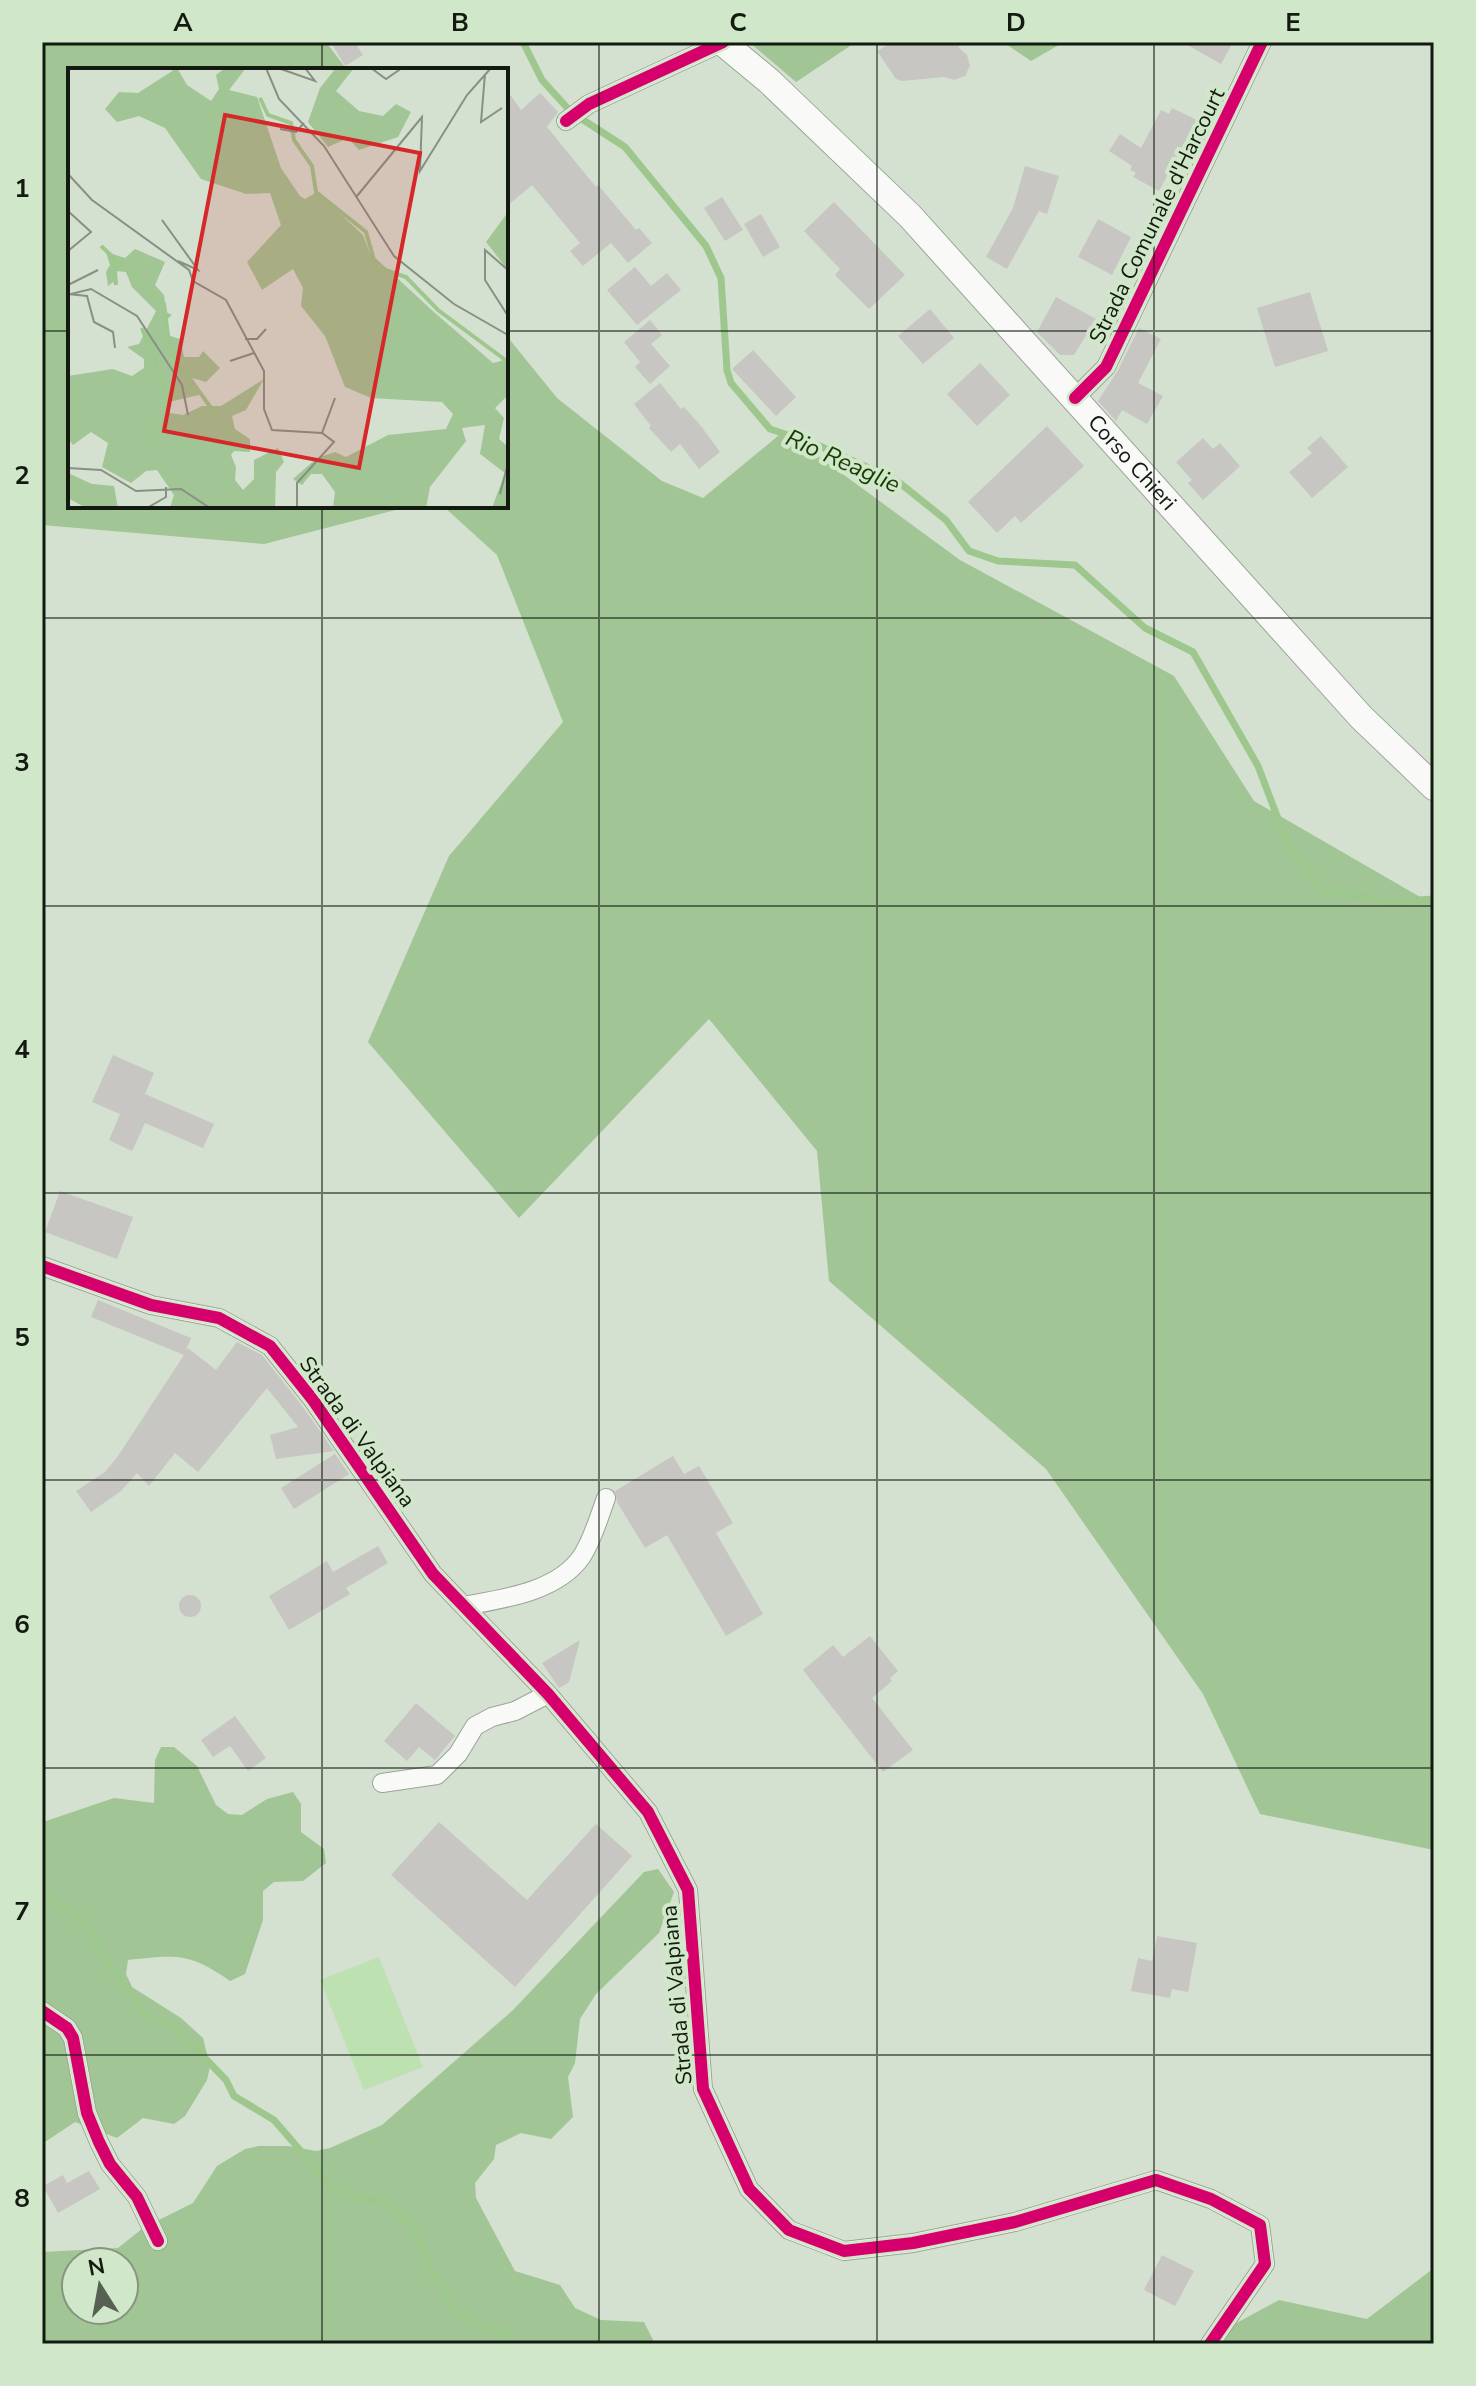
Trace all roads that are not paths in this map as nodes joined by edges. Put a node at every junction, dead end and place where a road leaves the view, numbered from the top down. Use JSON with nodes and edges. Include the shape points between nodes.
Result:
{"nodes":[{"id":1,"x":723,"y":42,"type":"edge"},
{"id":2,"x":1262,"y":42,"type":"edge"},
{"id":3,"x":566,"y":121,"type":"dead end"},
{"id":4,"x":1075,"y":398,"type":"junction"},
{"id":5,"x":1434,"y":787,"type":"edge"},
{"id":6,"x":42,"y":1266,"type":"edge"},
{"id":7,"x":606,"y":1498,"type":"dead end"},
{"id":8,"x":464,"y":1606,"type":"junction"},
{"id":9,"x":548,"y":1694,"type":"junction"},
{"id":10,"x":382,"y":1783,"type":"dead end"},
{"id":11,"x":42,"y":2011,"type":"edge"},
{"id":12,"x":158,"y":2241,"type":"dead end"},
{"id":13,"x":1210,"y":2344,"type":"edge"}],
"edges":[{"from":1,"to":3,"type":"street","name":"Corso Chieri","via":[[589,104]]},
{"from":1,"to":4,"type":"main road","name":"Corso Chieri","via":[[910,216]]},
{"from":2,"to":4,"type":"street","name":"Strada Comunale d'Harcourt","via":[[1106,367]]},
{"from":4,"to":5,"type":"main road","name":"Corso Chieri","via":[[1361,717]]},
{"from":6,"to":8,"type":"street","name":"Strada di Valpiana","via":[[151,1305],[219,1318],[270,1346],[433,1574]]},
{"from":7,"to":8,"type":"street","via":[[581,1558],[551,1584]]},
{"from":8,"to":9,"type":"street","name":"Strada di Valpiana"},
{"from":9,"to":10,"type":"street","via":[[475,1726],[437,1775]]},
{"from":9,"to":13,"type":"street","name":"Strada di Valpiana","via":[[648,1812],[688,1890],[703,2089],[749,2189],[789,2230],[844,2251],[913,2243],[1015,2222],[1156,2180],[1211,2199],[1260,2225],[1265,2264]]},
{"from":11,"to":12,"type":"street","via":[[73,2038],[87,2113],[110,2164],[137,2197]]}]}
